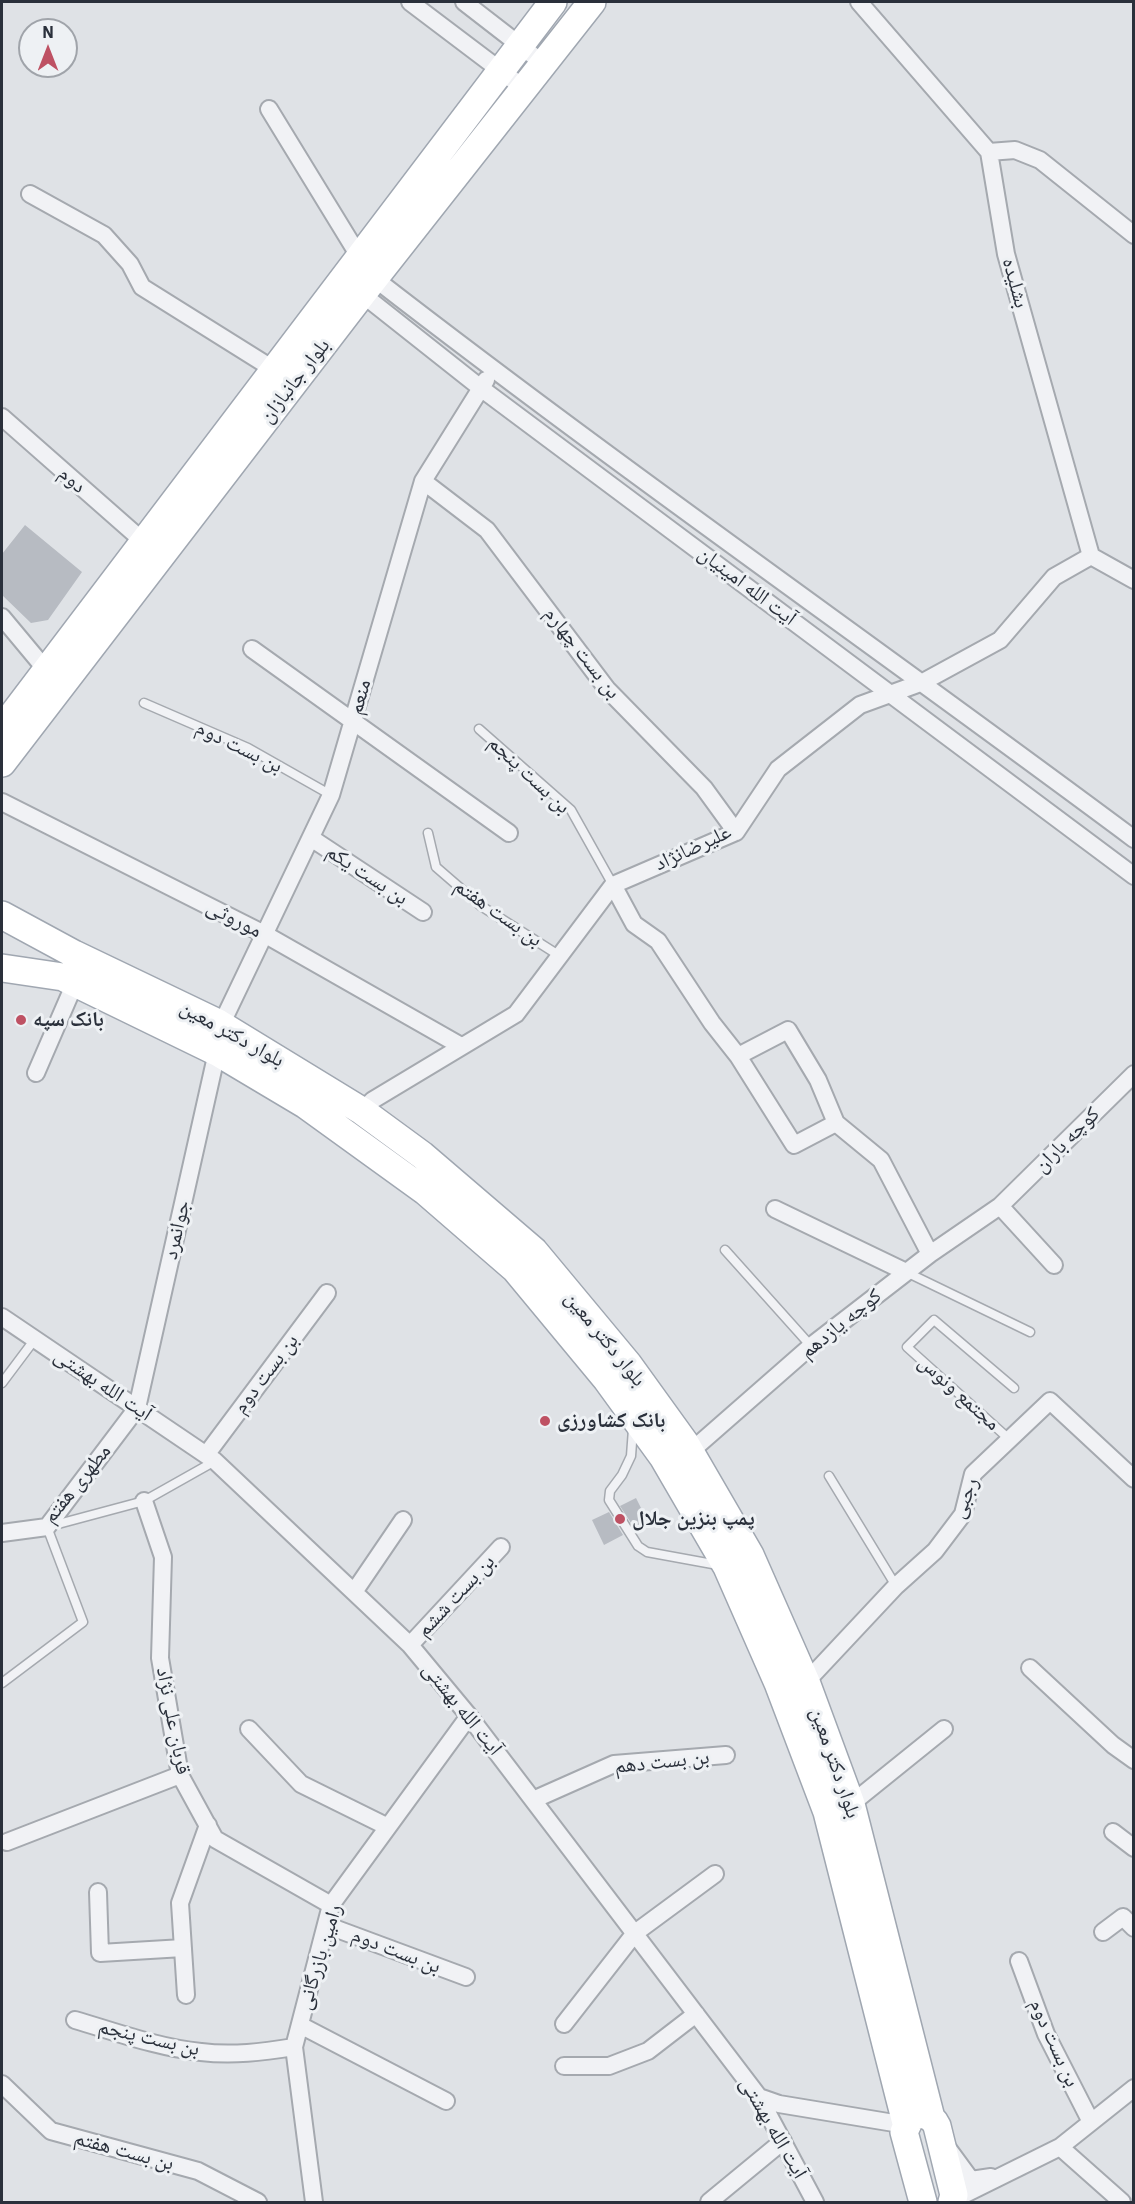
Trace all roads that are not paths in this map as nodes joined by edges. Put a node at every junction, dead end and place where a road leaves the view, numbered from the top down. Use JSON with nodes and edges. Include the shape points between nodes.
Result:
{"nodes":[{"id":1,"x":410,"y":2,"type":"edge"},
{"id":2,"x":464,"y":2,"type":"edge"},
{"id":3,"x":553,"y":2,"type":"edge"},
{"id":4,"x":592,"y":2,"type":"edge"},
{"id":5,"x":859,"y":2,"type":"edge"},
{"id":6,"x":520,"y":45,"type":"junction"},
{"id":7,"x":544,"y":64,"type":"junction"},
{"id":8,"x":502,"y":72,"type":"junction"},
{"id":9,"x":525,"y":89,"type":"junction"},
{"id":10,"x":269,"y":109,"type":"dead end"},
{"id":11,"x":989,"y":152,"type":"junction"},
{"id":12,"x":30,"y":194,"type":"dead end"},
{"id":13,"x":1134,"y":235,"type":"edge"},
{"id":14,"x":359,"y":256,"type":"junction"},
{"id":15,"x":368,"y":286,"type":"junction"},
{"id":16,"x":273,"y":369,"type":"junction"},
{"id":17,"x":492,"y":369,"type":"junction"},
{"id":18,"x":482,"y":389,"type":"junction"},
{"id":19,"x":2,"y":417,"type":"edge"},
{"id":20,"x":423,"y":481,"type":"junction"},
{"id":21,"x":144,"y":542,"type":"junction"},
{"id":22,"x":1091,"y":556,"type":"junction"},
{"id":23,"x":1134,"y":580,"type":"edge"},
{"id":24,"x":2,"y":617,"type":"edge"},
{"id":25,"x":252,"y":649,"type":"dead end"},
{"id":26,"x":54,"y":678,"type":"junction"},
{"id":27,"x":923,"y":682,"type":"junction"},
{"id":28,"x":892,"y":693,"type":"junction"},
{"id":29,"x":144,"y":703,"type":"dead end"},
{"id":30,"x":353,"y":721,"type":"junction"},
{"id":31,"x":2,"y":729,"type":"edge"},
{"id":32,"x":479,"y":729,"type":"dead end"},
{"id":33,"x":2,"y":763,"type":"edge"},
{"id":34,"x":331,"y":795,"type":"junction"},
{"id":35,"x":2,"y":802,"type":"edge"},
{"id":36,"x":736,"y":832,"type":"junction"},
{"id":37,"x":428,"y":833,"type":"dead end"},
{"id":38,"x":509,"y":833,"type":"dead end"},
{"id":39,"x":311,"y":838,"type":"junction"},
{"id":40,"x":1134,"y":839,"type":"edge"},
{"id":41,"x":1134,"y":876,"type":"edge"},
{"id":42,"x":613,"y":885,"type":"junction"},
{"id":43,"x":423,"y":912,"type":"dead end"},
{"id":44,"x":2,"y":915,"type":"edge"},
{"id":45,"x":266,"y":935,"type":"junction"},
{"id":46,"x":560,"y":956,"type":"junction"},
{"id":47,"x":2,"y":968,"type":"edge"},
{"id":48,"x":75,"y":983,"type":"junction"},
{"id":49,"x":221,"y":1025,"type":"junction"},
{"id":50,"x":461,"y":1046,"type":"junction"},
{"id":51,"x":217,"y":1052,"type":"junction"},
{"id":52,"x":738,"y":1056,"type":"junction"},
{"id":53,"x":36,"y":1073,"type":"dead end"},
{"id":54,"x":1134,"y":1074,"type":"edge"},
{"id":55,"x":362,"y":1111,"type":"junction"},
{"id":56,"x":836,"y":1123,"type":"junction"},
{"id":57,"x":1000,"y":1206,"type":"junction"},
{"id":58,"x":775,"y":1209,"type":"dead end"},
{"id":59,"x":725,"y":1250,"type":"dead end"},
{"id":60,"x":930,"y":1254,"type":"junction"},
{"id":61,"x":1054,"y":1265,"type":"dead end"},
{"id":62,"x":906,"y":1272,"type":"junction"},
{"id":63,"x":327,"y":1293,"type":"dead end"},
{"id":64,"x":2,"y":1317,"type":"edge"},
{"id":65,"x":1029,"y":1332,"type":"dead end"},
{"id":66,"x":35,"y":1339,"type":"junction"},
{"id":67,"x":811,"y":1346,"type":"junction"},
{"id":68,"x":2,"y":1383,"type":"edge"},
{"id":69,"x":1014,"y":1388,"type":"dead end"},
{"id":70,"x":137,"y":1408,"type":"junction"},
{"id":71,"x":632,"y":1414,"type":"junction"},
{"id":72,"x":1009,"y":1439,"type":"junction"},
{"id":73,"x":690,"y":1452,"type":"junction"},
{"id":74,"x":211,"y":1458,"type":"junction"},
{"id":75,"x":829,"y":1476,"type":"dead end"},
{"id":76,"x":1134,"y":1479,"type":"edge"},
{"id":77,"x":144,"y":1501,"type":"junction"},
{"id":78,"x":403,"y":1520,"type":"dead end"},
{"id":79,"x":47,"y":1527,"type":"junction"},
{"id":80,"x":2,"y":1533,"type":"edge"},
{"id":81,"x":501,"y":1547,"type":"dead end"},
{"id":82,"x":727,"y":1567,"type":"junction"},
{"id":83,"x":896,"y":1586,"type":"junction"},
{"id":84,"x":354,"y":1592,"type":"junction"},
{"id":85,"x":410,"y":1645,"type":"junction"},
{"id":86,"x":1030,"y":1668,"type":"dead end"},
{"id":87,"x":806,"y":1682,"type":"junction"},
{"id":88,"x":2,"y":1683,"type":"edge"},
{"id":89,"x":469,"y":1716,"type":"junction"},
{"id":90,"x":249,"y":1729,"type":"dead end"},
{"id":91,"x":944,"y":1729,"type":"dead end"},
{"id":92,"x":726,"y":1755,"type":"dead end"},
{"id":93,"x":1134,"y":1760,"type":"edge"},
{"id":94,"x":180,"y":1775,"type":"junction"},
{"id":95,"x":533,"y":1800,"type":"junction"},
{"id":96,"x":851,"y":1804,"type":"junction"},
{"id":97,"x":208,"y":1826,"type":"junction"},
{"id":98,"x":388,"y":1827,"type":"junction"},
{"id":99,"x":1113,"y":1832,"type":"dead end"},
{"id":100,"x":8,"y":1842,"type":"dead end"},
{"id":101,"x":1134,"y":1848,"type":"edge"},
{"id":102,"x":715,"y":1874,"type":"dead end"},
{"id":103,"x":98,"y":1892,"type":"dead end"},
{"id":104,"x":331,"y":1905,"type":"junction"},
{"id":105,"x":326,"y":1924,"type":"junction"},
{"id":106,"x":1134,"y":1928,"type":"edge"},
{"id":107,"x":1103,"y":1932,"type":"dead end"},
{"id":108,"x":637,"y":1933,"type":"junction"},
{"id":109,"x":183,"y":1948,"type":"junction"},
{"id":110,"x":1019,"y":1961,"type":"dead end"},
{"id":111,"x":466,"y":1977,"type":"dead end"},
{"id":112,"x":186,"y":1995,"type":"dead end"},
{"id":113,"x":696,"y":2014,"type":"junction"},
{"id":114,"x":75,"y":2020,"type":"dead end"},
{"id":115,"x":564,"y":2024,"type":"dead end"},
{"id":116,"x":300,"y":2025,"type":"junction"},
{"id":117,"x":294,"y":2047,"type":"junction"},
{"id":118,"x":564,"y":2066,"type":"dead end"},
{"id":119,"x":2,"y":2084,"type":"edge"},
{"id":120,"x":1134,"y":2088,"type":"edge"},
{"id":121,"x":759,"y":2097,"type":"junction"},
{"id":122,"x":446,"y":2102,"type":"dead end"},
{"id":123,"x":1091,"y":2122,"type":"junction"},
{"id":124,"x":921,"y":2126,"type":"junction"},
{"id":125,"x":783,"y":2141,"type":"junction"},
{"id":126,"x":1060,"y":2147,"type":"junction"},
{"id":127,"x":1010,"y":2174,"type":"junction"},
{"id":128,"x":952,"y":2201,"type":"edge"},
{"id":129,"x":258,"y":2202,"type":"edge"},
{"id":130,"x":314,"y":2202,"type":"edge"},
{"id":131,"x":709,"y":2202,"type":"edge"},
{"id":132,"x":815,"y":2202,"type":"edge"},
{"id":133,"x":923,"y":2202,"type":"edge"},
{"id":134,"x":1122,"y":2202,"type":"edge"}],
"edges":[{"from":1,"to":8,"type":"street"},
{"from":2,"to":6,"type":"street"},
{"from":3,"to":6,"type":"main road","name":"بلوار جانبازان"},
{"from":4,"to":7,"type":"main road","name":"بلوار جانبازان"},
{"from":5,"to":11,"type":"street"},
{"from":6,"to":7,"type":"street"},
{"from":6,"to":8,"type":"main road","name":"بلوار جانبازان"},
{"from":7,"to":9,"type":"main road","name":"بلوار جانبازان"},
{"from":8,"to":9,"type":"street"},
{"from":8,"to":14,"type":"main road","name":"بلوار جانبازان"},
{"from":9,"to":15,"type":"main road","name":"بلوار جانبازان"},
{"from":10,"to":14,"type":"street"},
{"from":11,"to":13,"type":"street","via":[[1015,150],[1040,160]]},
{"from":11,"to":22,"type":"street","name":"بشلیده","via":[[1006,254]]},
{"from":12,"to":16,"type":"street","via":[[105,235],[130,264],[142,286]]},
{"from":14,"to":16,"type":"main road","name":"بلوار جانبازان"},
{"from":15,"to":17,"type":"street","name":"آیت الله امینیان"},
{"from":15,"to":18,"type":"street","name":"آیت الله امینیان"},
{"from":15,"to":26,"type":"main road","name":"بلوار جانبازان"},
{"from":16,"to":21,"type":"main road","name":"بلوار جانبازان"},
{"from":17,"to":18,"type":"street","name":"منعم"},
{"from":17,"to":27,"type":"street","name":"آیت الله امینیان"},
{"from":18,"to":20,"type":"street","name":"منعم"},
{"from":18,"to":28,"type":"street","name":"آیت الله امینیان"},
{"from":19,"to":21,"type":"street","name":"دوم"},
{"from":20,"to":30,"type":"street","name":"منعم"},
{"from":20,"to":36,"type":"street","name":"بن بست چهارم","via":[[488,530],[607,689],[704,788]]},
{"from":21,"to":26,"type":"main road","name":"بلوار جانبازان"},
{"from":22,"to":23,"type":"street"},
{"from":22,"to":27,"type":"street","name":"علیرضانژاد","via":[[1054,578],[1000,640]]},
{"from":24,"to":26,"type":"street"},
{"from":25,"to":30,"type":"street"},
{"from":26,"to":31,"type":"main road","name":"بلوار جانبازان"},
{"from":26,"to":33,"type":"main road","name":"بلوار جانبازان"},
{"from":27,"to":28,"type":"street","name":"علیرضانژاد"},
{"from":27,"to":40,"type":"street","name":"آیت الله امینیان"},
{"from":28,"to":36,"type":"street","name":"علیرضانژاد","via":[[860,705],[778,769]]},
{"from":28,"to":41,"type":"street","name":"آیت الله امینیان"},
{"from":29,"to":34,"type":"lane","name":"بن بست دوم","via":[[248,748]]},
{"from":30,"to":34,"type":"street","name":"منعم"},
{"from":30,"to":38,"type":"street"},
{"from":32,"to":42,"type":"lane","name":"بن بست پنجم","via":[[571,810]]},
{"from":34,"to":39,"type":"street","name":"منعم"},
{"from":35,"to":45,"type":"street","name":"موروثی"},
{"from":36,"to":42,"type":"street","name":"علیرضانژاد"},
{"from":37,"to":46,"type":"lane","name":"بن بست هفتم","via":[[436,867],[481,906]]},
{"from":39,"to":43,"type":"street","name":"بن بست یکم"},
{"from":39,"to":45,"type":"street","name":"منعم"},
{"from":42,"to":46,"type":"street","name":"علیرضانژاد"},
{"from":42,"to":52,"type":"street","via":[[634,924],[658,941]]},
{"from":44,"to":49,"type":"main road","name":"بلوار دکتر معین"},
{"from":45,"to":49,"type":"street","name":"منعم"},
{"from":45,"to":50,"type":"street","name":"موروثی"},
{"from":46,"to":50,"type":"street","name":"علیرضانژاد","via":[[516,1014]]},
{"from":47,"to":48,"type":"main road","name":"بلوار دکتر معین","via":[[63,977]]},
{"from":48,"to":51,"type":"main road","name":"بلوار دکتر معین"},
{"from":48,"to":53,"type":"street"},
{"from":49,"to":55,"type":"main road","name":"بلوار دکتر معین"},
{"from":50,"to":55,"type":"street","name":"علیرضانژاد","via":[[373,1100]]},
{"from":51,"to":70,"type":"street","name":"جوانمرد"},
{"from":51,"to":71,"type":"main road","name":"بلوار دکتر معین","via":[[306,1105],[425,1191],[515,1269]]},
{"from":52,"to":56,"type":"street","via":[[794,1145]]},
{"from":52,"to":56,"type":"street","via":[[788,1030],[818,1080]]},
{"from":54,"to":57,"type":"street","name":"کوچه باران"},
{"from":55,"to":73,"type":"main road","name":"بلوار دکتر معین","via":[[422,1155],[534,1251],[628,1364]]},
{"from":56,"to":60,"type":"street","via":[[881,1160]]},
{"from":57,"to":60,"type":"street","name":"کوچه یازدهم"},
{"from":57,"to":61,"type":"street"},
{"from":58,"to":62,"type":"street"},
{"from":59,"to":67,"type":"lane"},
{"from":60,"to":62,"type":"street","name":"کوچه یازدهم"},
{"from":62,"to":65,"type":"lane"},
{"from":62,"to":67,"type":"street","name":"کوچه یازدهم"},
{"from":63,"to":74,"type":"street","name":"بن بست دوم"},
{"from":64,"to":66,"type":"street","name":"آیت الله بهشتی"},
{"from":66,"to":68,"type":"lane"},
{"from":66,"to":70,"type":"street","name":"آیت الله بهشتی"},
{"from":67,"to":73,"type":"street","name":"کوچه یازدهم"},
{"from":69,"to":72,"type":"lane","name":"مجتمع ونوس","via":[[934,1320],[907,1347]]},
{"from":70,"to":74,"type":"street","name":"آیت الله بهشتی"},
{"from":70,"to":79,"type":"street","name":"مطهری هفتم"},
{"from":71,"to":82,"type":"main road","name":"بلوار دکتر معین","via":[[663,1457]]},
{"from":71,"to":82,"type":"lane","via":[[631,1456],[610,1491],[609,1500],[620,1519],[638,1546],[647,1552]]},
{"from":72,"to":76,"type":"street","name":"رجبی","via":[[1050,1401]]},
{"from":72,"to":83,"type":"street","name":"رجبی","via":[[973,1474],[963,1514],[935,1551]]},
{"from":73,"to":87,"type":"main road","name":"بلوار دکتر معین","via":[[750,1555]]},
{"from":74,"to":77,"type":"lane"},
{"from":74,"to":84,"type":"street","name":"آیت الله بهشتی"},
{"from":75,"to":83,"type":"lane"},
{"from":77,"to":79,"type":"lane"},
{"from":77,"to":94,"type":"street","name":"قربان علی نژاد","via":[[163,1557],[160,1658]]},
{"from":78,"to":84,"type":"street"},
{"from":79,"to":80,"type":"street","name":"مطهری هفتم"},
{"from":79,"to":88,"type":"lane","via":[[82,1622]]},
{"from":81,"to":85,"type":"street","name":"بن بست ششم"},
{"from":82,"to":124,"type":"main road","name":"بلوار دکتر معین","via":[[778,1683],[827,1812]]},
{"from":83,"to":87,"type":"street","name":"رجبی"},
{"from":84,"to":85,"type":"street","name":"آیت الله بهشتی"},
{"from":85,"to":89,"type":"street","name":"آیت الله بهشتی"},
{"from":86,"to":93,"type":"street"},
{"from":87,"to":96,"type":"main road","name":"بلوار دکتر معین"},
{"from":89,"to":95,"type":"street","name":"آیت الله بهشتی"},
{"from":89,"to":98,"type":"street","name":"رامین بازرگانی"},
{"from":90,"to":98,"type":"street","via":[[301,1784]]},
{"from":91,"to":96,"type":"street"},
{"from":92,"to":95,"type":"street","name":"بن بست دهم","via":[[614,1764]]},
{"from":94,"to":97,"type":"street","name":"قربان علی نژاد"},
{"from":94,"to":100,"type":"street"},
{"from":95,"to":108,"type":"street","name":"آیت الله بهشتی"},
{"from":96,"to":124,"type":"main road","name":"بلوار دکتر معین"},
{"from":97,"to":104,"type":"street","name":"قربان علی نژاد","via":[[215,1839]]},
{"from":97,"to":109,"type":"street","via":[[180,1903]]},
{"from":98,"to":104,"type":"street","name":"رامین بازرگانی"},
{"from":99,"to":101,"type":"street"},
{"from":102,"to":108,"type":"street"},
{"from":103,"to":109,"type":"street","via":[[100,1953]]},
{"from":104,"to":105,"type":"street","name":"رامین بازرگانی"},
{"from":105,"to":111,"type":"street","name":"بن بست دوم"},
{"from":105,"to":116,"type":"street","name":"رامین بازرگانی"},
{"from":106,"to":107,"type":"street","via":[[1123,1917]]},
{"from":108,"to":113,"type":"street","name":"آیت الله بهشتی"},
{"from":108,"to":115,"type":"street"},
{"from":109,"to":112,"type":"street"},
{"from":110,"to":123,"type":"street","name":"بن بست دوم","via":[[1046,2034]]},
{"from":113,"to":118,"type":"street","via":[[648,2051],[609,2066]]},
{"from":113,"to":121,"type":"street","name":"آیت الله بهشتی"},
{"from":114,"to":117,"type":"street","name":"بن بست پنجم","via":[[161,2045],[202,2052],[252,2054]]},
{"from":116,"to":117,"type":"street","name":"رامین بازرگانی"},
{"from":116,"to":122,"type":"street"},
{"from":117,"to":130,"type":"street","name":"رامین بازرگانی"},
{"from":119,"to":129,"type":"street","name":"بن بست هفتم","via":[[51,2131],[198,2171]]},
{"from":120,"to":123,"type":"street"},
{"from":121,"to":124,"type":"street","via":[[779,2104]]},
{"from":121,"to":125,"type":"street","name":"آیت الله بهشتی"},
{"from":123,"to":126,"type":"street"},
{"from":124,"to":127,"type":"street","via":[[971,2181]]},
{"from":124,"to":128,"type":"main road"},
{"from":124,"to":133,"type":"main road","via":[[904,2132]]},
{"from":125,"to":131,"type":"street"},
{"from":125,"to":132,"type":"street","name":"آیت الله بهشتی"},
{"from":126,"to":127,"type":"street"},
{"from":126,"to":134,"type":"street"},
{"from":127,"to":128,"type":"street"}]}
